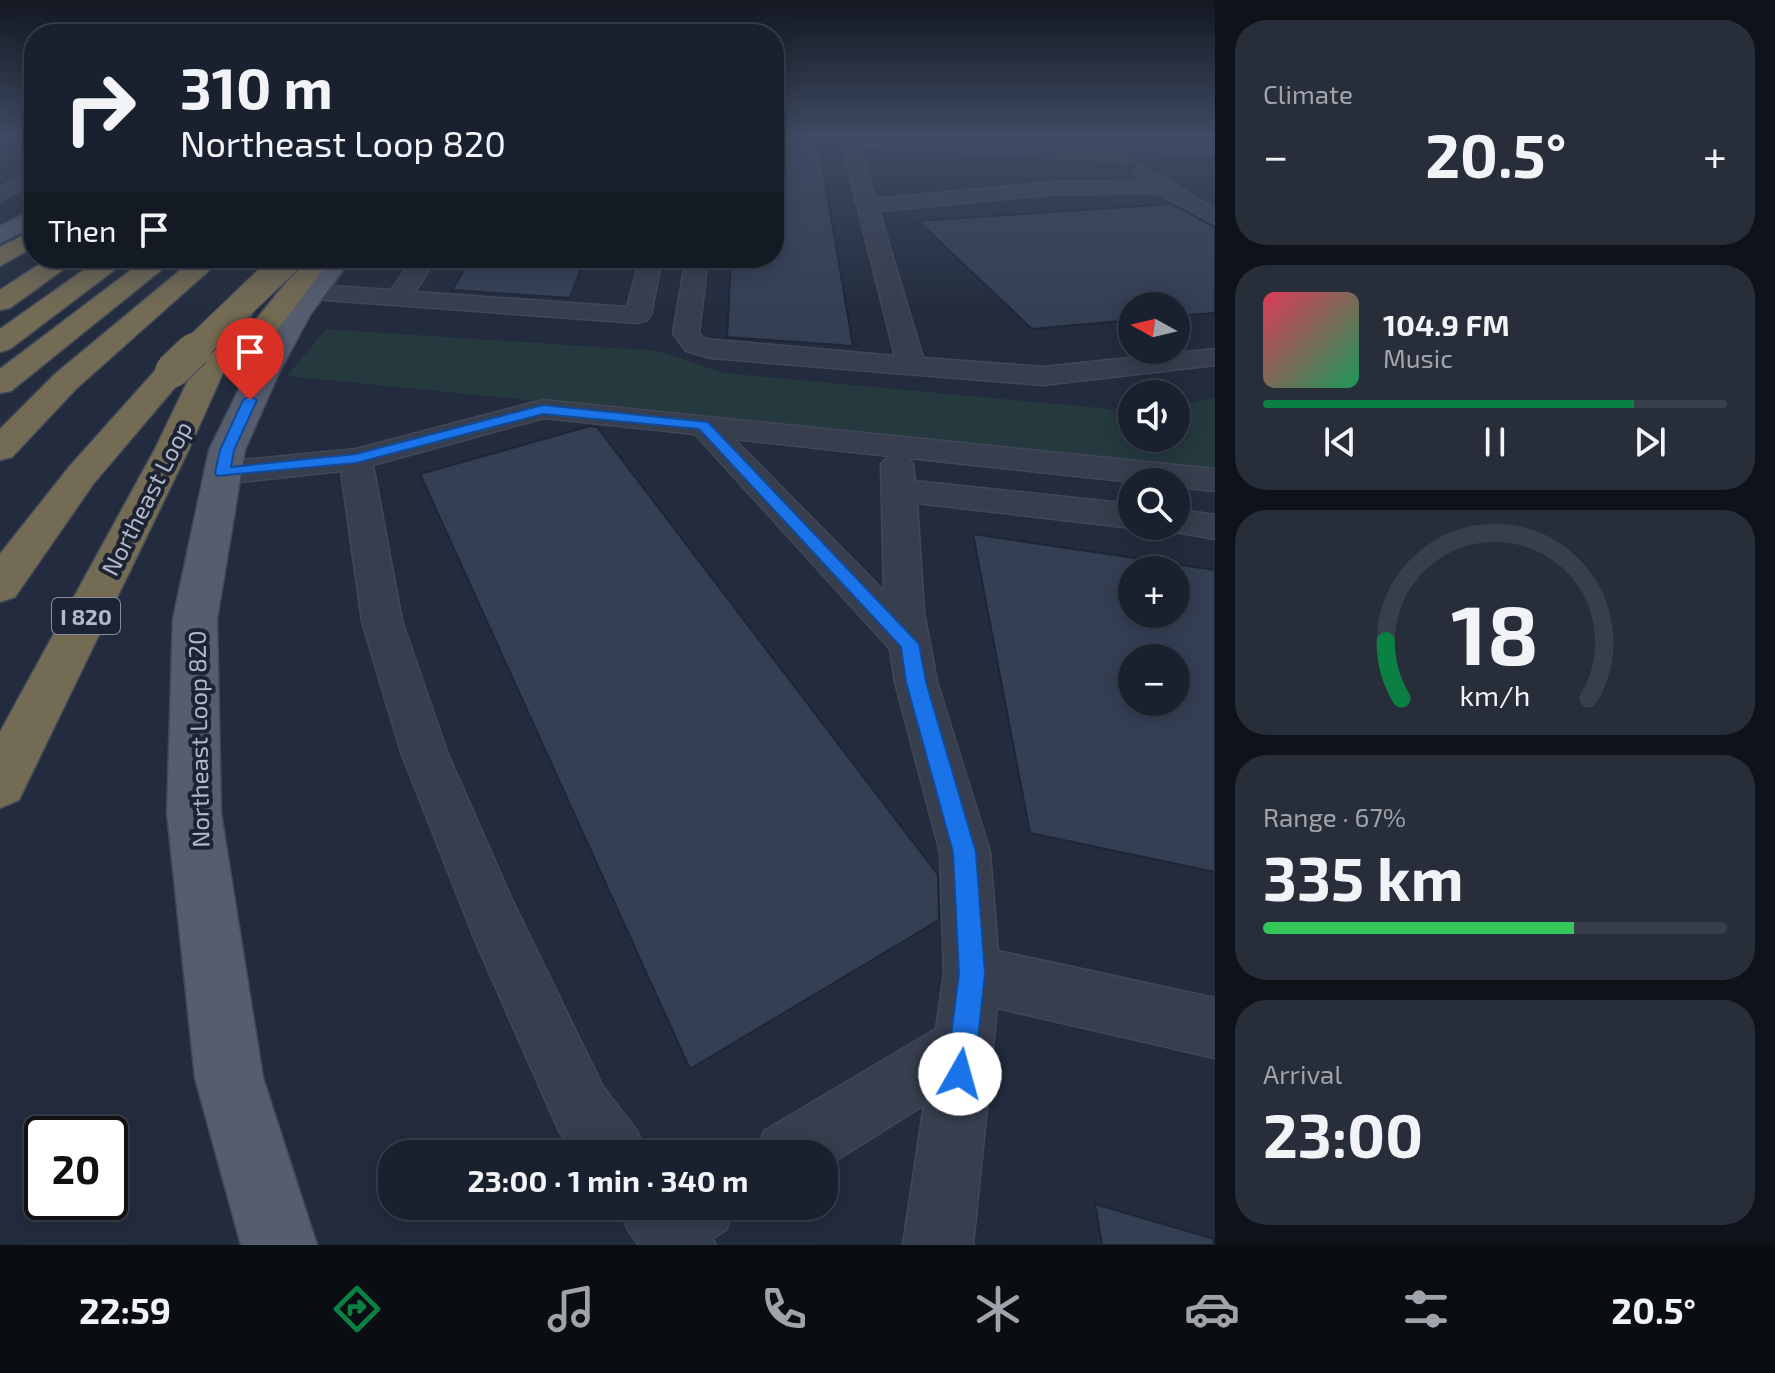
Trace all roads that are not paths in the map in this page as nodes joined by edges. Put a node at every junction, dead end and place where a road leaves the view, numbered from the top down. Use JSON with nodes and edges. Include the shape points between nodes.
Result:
{"nodes":[{"id":1,"x":865,"y":194,"type":"edge"},
{"id":2,"x":992,"y":194,"type":"edge"},
{"id":3,"x":1173,"y":194,"type":"edge"},
{"id":4,"x":868,"y":206,"type":"junction"},
{"id":5,"x":1215,"y":218,"type":"edge"},
{"id":6,"x":24,"y":222,"type":"edge"},
{"id":7,"x":0,"y":236,"type":"edge"},
{"id":8,"x":24,"y":243,"type":"edge"},
{"id":9,"x":24,"y":254,"type":"edge"},
{"id":10,"x":0,"y":258,"type":"edge"},
{"id":11,"x":32,"y":268,"type":"edge"},
{"id":12,"x":51,"y":268,"type":"edge"},
{"id":13,"x":87,"y":268,"type":"edge"},
{"id":14,"x":103,"y":268,"type":"edge"},
{"id":15,"x":129,"y":268,"type":"edge"},
{"id":16,"x":150,"y":268,"type":"edge"},
{"id":17,"x":176,"y":268,"type":"edge"},
{"id":18,"x":198,"y":268,"type":"edge"},
{"id":19,"x":267,"y":268,"type":"edge"},
{"id":20,"x":314,"y":268,"type":"edge"},
{"id":21,"x":314,"y":268,"type":"edge"},
{"id":22,"x":315,"y":268,"type":"edge"},
{"id":23,"x":318,"y":268,"type":"edge"},
{"id":24,"x":419,"y":268,"type":"edge"},
{"id":25,"x":649,"y":268,"type":"edge"},
{"id":26,"x":696,"y":268,"type":"edge"},
{"id":27,"x":0,"y":269,"type":"edge"},
{"id":28,"x":0,"y":289,"type":"edge"},
{"id":29,"x":398,"y":298,"type":"junction"},
{"id":30,"x":0,"y":302,"type":"edge"},
{"id":31,"x":0,"y":330,"type":"edge"},
{"id":32,"x":0,"y":343,"type":"edge"},
{"id":33,"x":1215,"y":357,"type":"edge"},
{"id":34,"x":911,"y":366,"type":"junction"},
{"id":35,"x":0,"y":367,"type":"edge"},
{"id":36,"x":172,"y":371,"type":"junction"},
{"id":37,"x":0,"y":384,"type":"edge"},
{"id":38,"x":0,"y":413,"type":"edge"},
{"id":39,"x":703,"y":425,"type":"junction"},
{"id":40,"x":0,"y":449,"type":"edge"},
{"id":41,"x":172,"y":449,"type":"junction"},
{"id":42,"x":356,"y":459,"type":"junction"},
{"id":43,"x":897,"y":469,"type":"junction"},
{"id":44,"x":222,"y":473,"type":"junction"},
{"id":45,"x":1215,"y":480,"type":"edge"},
{"id":46,"x":1118,"y":513,"type":"edge"},
{"id":47,"x":1190,"y":523,"type":"edge"},
{"id":48,"x":1215,"y":527,"type":"edge"},
{"id":49,"x":0,"y":534,"type":"edge"},
{"id":50,"x":0,"y":586,"type":"edge"},
{"id":51,"x":910,"y":644,"type":"junction"},
{"id":52,"x":0,"y":783,"type":"edge"},
{"id":53,"x":972,"y":974,"type":"junction"},
{"id":54,"x":1215,"y":1028,"type":"edge"},
{"id":55,"x":963,"y":1046,"type":"junction"},
{"id":56,"x":604,"y":1140,"type":"edge"},
{"id":57,"x":810,"y":1140,"type":"edge"},
{"id":58,"x":279,"y":1245,"type":"edge"},
{"id":59,"x":938,"y":1245,"type":"edge"}],
"edges":[{"from":1,"to":4,"type":"street"},
{"from":2,"to":4,"type":"street"},
{"from":3,"to":5,"type":"street"},
{"from":4,"to":34,"type":"street"},
{"from":6,"to":7,"type":"main road"},
{"from":8,"to":10,"type":"highway"},
{"from":9,"to":27,"type":"highway"},
{"from":11,"to":28,"type":"highway"},
{"from":12,"to":30,"type":"highway"},
{"from":13,"to":31,"type":"highway"},
{"from":14,"to":32,"type":"highway"},
{"from":15,"to":35,"type":"highway"},
{"from":16,"to":37,"type":"highway"},
{"from":17,"to":38,"type":"highway"},
{"from":18,"to":40,"type":"highway","via":[[94,356]]},
{"from":19,"to":41,"type":"highway","name":"Northeast Loop","number":"I 820","via":[[224,337]]},
{"from":20,"to":41,"type":"highway","via":[[271,316]]},
{"from":21,"to":36,"type":"highway","bridge":true},
{"from":22,"to":44,"type":"main road","name":"Northeast Loop 820","via":[[227,450]]},
{"from":23,"to":29,"type":"street"},
{"from":24,"to":29,"type":"street"},
{"from":25,"to":29,"type":"street","via":[[638,315]]},
{"from":26,"to":34,"type":"street","via":[[686,333],[698,347]]},
{"from":33,"to":34,"type":"street","via":[[1043,376]]},
{"from":36,"to":49,"type":"highway"},
{"from":36,"to":50,"type":"highway","via":[[85,470]]},
{"from":39,"to":42,"type":"street","via":[[543,409]]},
{"from":39,"to":43,"type":"street"},
{"from":39,"to":51,"type":"street"},
{"from":41,"to":52,"type":"highway","name":"Northeast Loop","number":"I 820"},
{"from":42,"to":44,"type":"street"},
{"from":42,"to":56,"type":"street","via":[[382,621],[424,752],[581,1109]]},
{"from":43,"to":45,"type":"street"},
{"from":43,"to":46,"type":"street"},
{"from":43,"to":51,"type":"street"},
{"from":44,"to":58,"type":"main road","name":"Northeast Loop 820","via":[[195,619],[194,813],[229,1078]]},
{"from":47,"to":48,"type":"street"},
{"from":51,"to":53,"type":"street","via":[[965,852]]},
{"from":53,"to":54,"type":"street"},
{"from":53,"to":55,"type":"street"},
{"from":55,"to":57,"type":"street"},
{"from":55,"to":59,"type":"street"}]}
